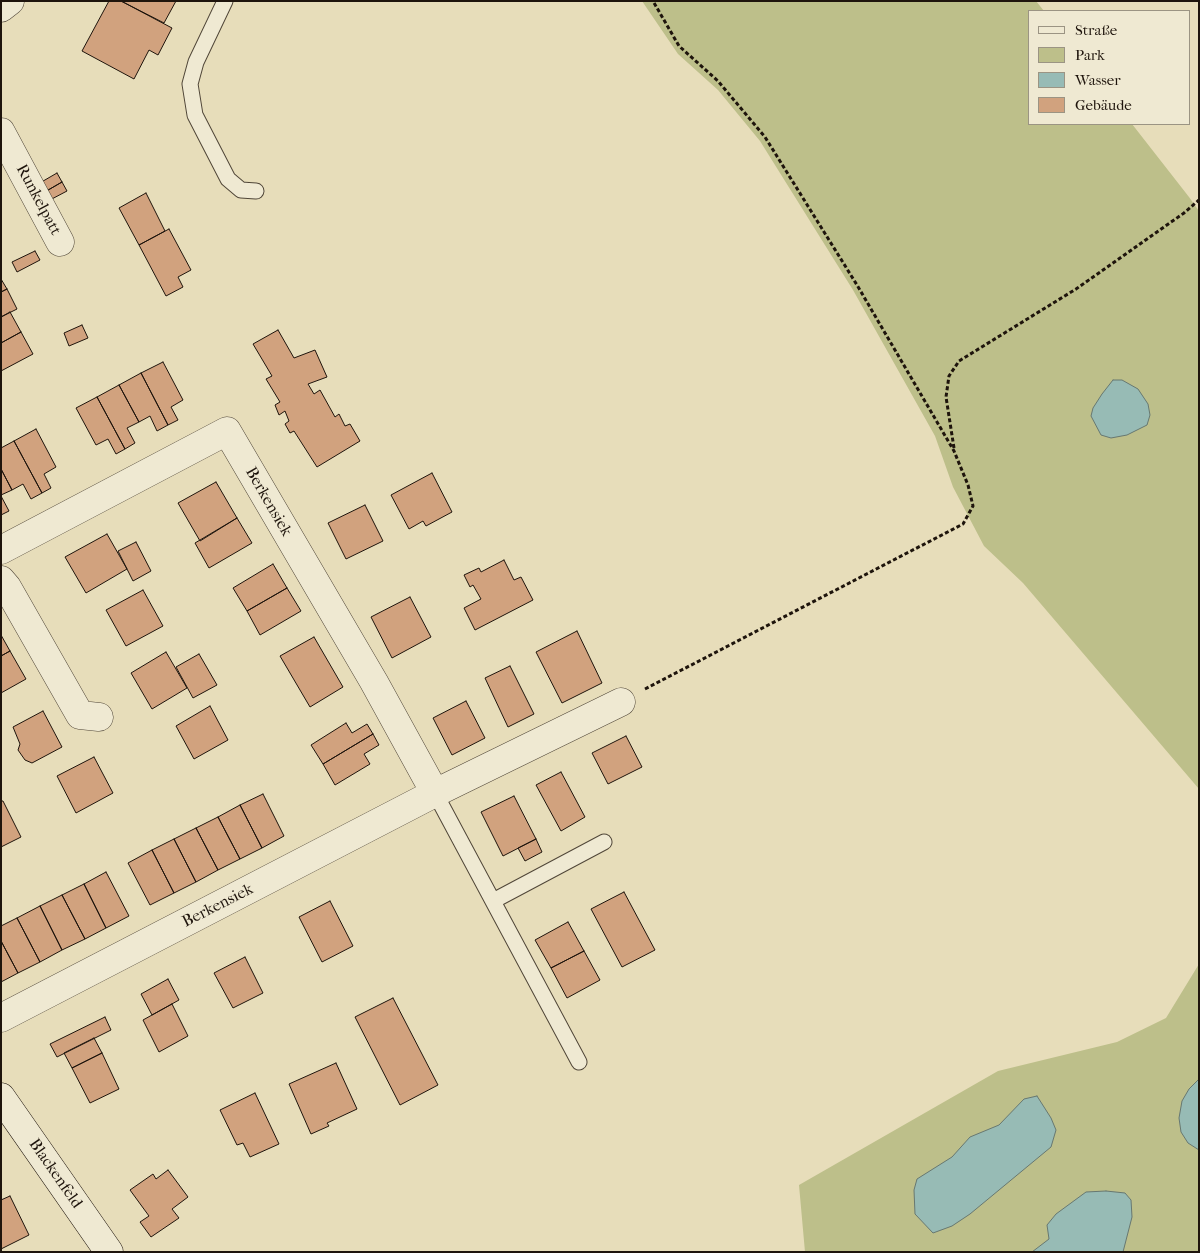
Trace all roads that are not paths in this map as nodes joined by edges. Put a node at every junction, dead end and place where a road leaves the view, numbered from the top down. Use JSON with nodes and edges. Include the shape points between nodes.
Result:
{"nodes":[{"id":1,"x":10,"y":1,"type":"edge"},
{"id":2,"x":225,"y":1,"type":"edge"},
{"id":3,"x":1,"y":8,"type":"edge"},
{"id":4,"x":1,"y":132,"type":"edge"},
{"id":5,"x":256,"y":191,"type":"dead end"},
{"id":6,"x":60,"y":242,"type":"dead end"},
{"id":7,"x":1,"y":550,"type":"edge"},
{"id":8,"x":1,"y":580,"type":"edge"},
{"id":9,"x":620,"y":702,"type":"road end"},
{"id":10,"x":98,"y":717,"type":"dead end"},
{"id":11,"x":435,"y":793,"type":"junction"},
{"id":12,"x":604,"y":842,"type":"dead end"},
{"id":13,"x":493,"y":901,"type":"junction"},
{"id":14,"x":1,"y":1018,"type":"edge"},
{"id":15,"x":579,"y":1062,"type":"dead end"},
{"id":16,"x":1,"y":1096,"type":"edge"},
{"id":17,"x":109,"y":1252,"type":"edge"}],
"edges":[{"from":1,"to":3,"type":"street"},
{"from":2,"to":5,"type":"lane","via":[[196,62],[190,84],[196,115],[228,179],[241,190]]},
{"from":4,"to":6,"type":"street","name":"Runkelpatt"},
{"from":7,"to":11,"type":"street","name":"Berkensiek","via":[[226,431],[374,682]]},
{"from":8,"to":10,"type":"street","via":[[80,715]]},
{"from":9,"to":11,"type":"street","name":"Berkensiek"},
{"from":11,"to":13,"type":"lane"},
{"from":11,"to":14,"type":"street","name":"Berkensiek"},
{"from":12,"to":13,"type":"lane"},
{"from":13,"to":15,"type":"lane"},
{"from":16,"to":17,"type":"street","name":"Blackenfeld"}]}
